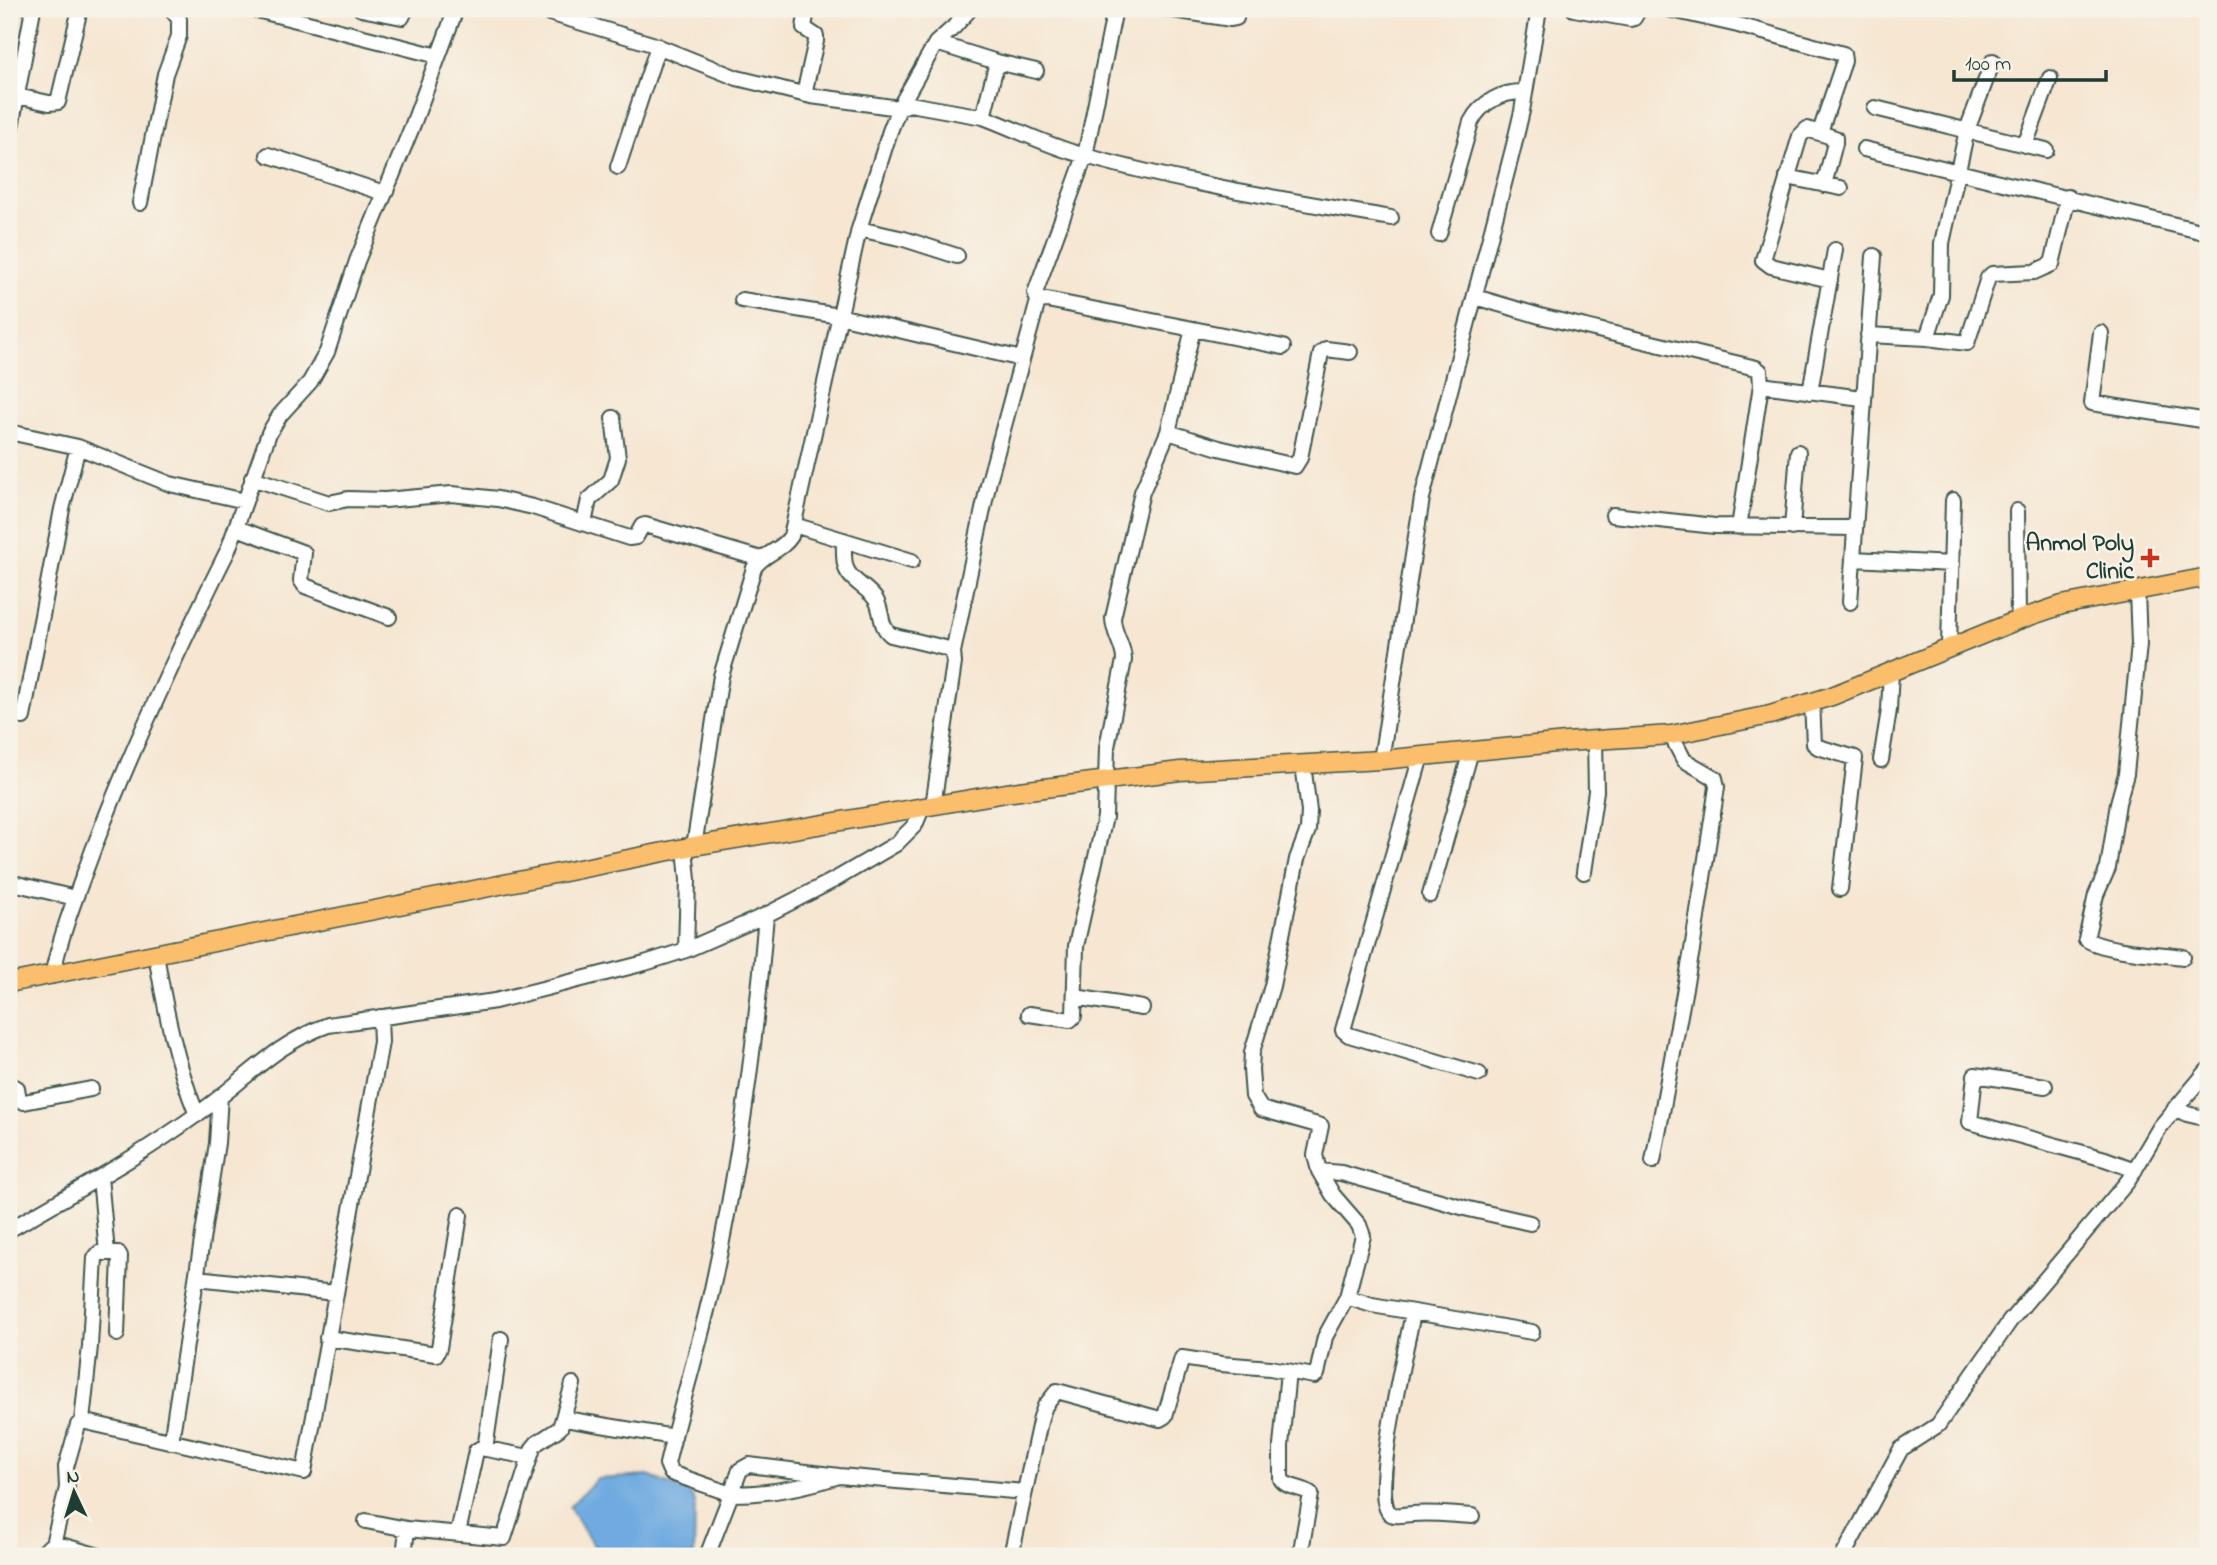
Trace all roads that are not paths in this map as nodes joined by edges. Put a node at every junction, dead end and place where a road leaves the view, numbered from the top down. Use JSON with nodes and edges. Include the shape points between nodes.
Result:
{"nodes":[{"id":1,"x":33,"y":9,"type":"edge"},
{"id":2,"x":80,"y":9,"type":"edge"},
{"id":3,"x":171,"y":9,"type":"edge"},
{"id":4,"x":253,"y":9,"type":"edge"},
{"id":5,"x":314,"y":9,"type":"edge"},
{"id":6,"x":361,"y":9,"type":"edge"},
{"id":7,"x":407,"y":9,"type":"edge"},
{"id":8,"x":456,"y":9,"type":"edge"},
{"id":9,"x":536,"y":9,"type":"edge"},
{"id":10,"x":807,"y":9,"type":"edge"},
{"id":11,"x":970,"y":9,"type":"edge"},
{"id":12,"x":1115,"y":9,"type":"edge"},
{"id":13,"x":1167,"y":9,"type":"edge"},
{"id":14,"x":1237,"y":9,"type":"edge"},
{"id":15,"x":1539,"y":9,"type":"edge"},
{"id":16,"x":1574,"y":9,"type":"edge"},
{"id":17,"x":1639,"y":9,"type":"edge"},
{"id":18,"x":1668,"y":9,"type":"edge"},
{"id":19,"x":310,"y":24,"type":"junction"},
{"id":20,"x":936,"y":43,"type":"junction"},
{"id":21,"x":659,"y":46,"type":"junction"},
{"id":22,"x":438,"y":56,"type":"junction"},
{"id":23,"x":1993,"y":61,"type":"dead end"},
{"id":24,"x":996,"y":62,"type":"junction"},
{"id":25,"x":1036,"y":71,"type":"dead end"},
{"id":26,"x":2050,"y":78,"type":"dead end"},
{"id":27,"x":1525,"y":92,"type":"junction"},
{"id":28,"x":804,"y":94,"type":"junction"},
{"id":29,"x":17,"y":96,"type":"junction"},
{"id":30,"x":1875,"y":107,"type":"dead end"},
{"id":31,"x":899,"y":108,"type":"junction"},
{"id":32,"x":983,"y":117,"type":"junction"},
{"id":33,"x":1967,"y":130,"type":"junction"},
{"id":34,"x":1820,"y":132,"type":"junction"},
{"id":35,"x":9,"y":138,"type":"edge"},
{"id":36,"x":2025,"y":145,"type":"junction"},
{"id":37,"x":1864,"y":149,"type":"dead end"},
{"id":38,"x":2046,"y":150,"type":"dead end"},
{"id":39,"x":268,"y":155,"type":"dead end"},
{"id":40,"x":1085,"y":156,"type":"junction"},
{"id":41,"x":618,"y":167,"type":"dead end"},
{"id":42,"x":1958,"y":170,"type":"junction"},
{"id":43,"x":1787,"y":177,"type":"junction"},
{"id":44,"x":1824,"y":185,"type":"junction"},
{"id":45,"x":1840,"y":188,"type":"dead end"},
{"id":46,"x":384,"y":193,"type":"junction"},
{"id":47,"x":2068,"y":197,"type":"junction"},
{"id":48,"x":140,"y":203,"type":"dead end"},
{"id":49,"x":1391,"y":218,"type":"dead end"},
{"id":50,"x":859,"y":229,"type":"junction"},
{"id":51,"x":2208,"y":233,"type":"edge"},
{"id":52,"x":1439,"y":234,"type":"dead end"},
{"id":53,"x":1835,"y":250,"type":"dead end"},
{"id":54,"x":957,"y":256,"type":"dead end"},
{"id":55,"x":1874,"y":256,"type":"dead end"},
{"id":56,"x":1830,"y":280,"type":"junction"},
{"id":57,"x":1475,"y":297,"type":"junction"},
{"id":58,"x":742,"y":300,"type":"dead end"},
{"id":59,"x":1038,"y":301,"type":"junction"},
{"id":60,"x":839,"y":316,"type":"junction"},
{"id":61,"x":1193,"y":329,"type":"junction"},
{"id":62,"x":2101,"y":333,"type":"dead end"},
{"id":63,"x":1868,"y":335,"type":"junction"},
{"id":64,"x":1927,"y":338,"type":"junction"},
{"id":65,"x":1283,"y":347,"type":"dead end"},
{"id":66,"x":1350,"y":352,"type":"dead end"},
{"id":67,"x":1022,"y":359,"type":"junction"},
{"id":68,"x":1762,"y":385,"type":"junction"},
{"id":69,"x":1810,"y":392,"type":"junction"},
{"id":70,"x":1863,"y":398,"type":"junction"},
{"id":71,"x":613,"y":418,"type":"dead end"},
{"id":72,"x":2208,"y":421,"type":"edge"},
{"id":73,"x":9,"y":432,"type":"edge"},
{"id":74,"x":1168,"y":432,"type":"junction"},
{"id":75,"x":78,"y":447,"type":"junction"},
{"id":76,"x":1798,"y":452,"type":"dead end"},
{"id":77,"x":252,"y":478,"type":"junction"},
{"id":78,"x":1954,"y":499,"type":"dead end"},
{"id":79,"x":245,"y":501,"type":"junction"},
{"id":80,"x":2017,"y":511,"type":"dead end"},
{"id":81,"x":1613,"y":515,"type":"dead end"},
{"id":82,"x":583,"y":523,"type":"junction"},
{"id":83,"x":794,"y":525,"type":"junction"},
{"id":84,"x":1739,"y":527,"type":"junction"},
{"id":85,"x":237,"y":528,"type":"junction"},
{"id":86,"x":1792,"y":528,"type":"junction"},
{"id":87,"x":1855,"y":528,"type":"junction"},
{"id":88,"x":844,"y":540,"type":"junction"},
{"id":89,"x":761,"y":559,"type":"junction"},
{"id":90,"x":1853,"y":559,"type":"junction"},
{"id":91,"x":912,"y":562,"type":"dead end"},
{"id":92,"x":1952,"y":564,"type":"junction"},
{"id":93,"x":2208,"y":577,"type":"edge"},
{"id":94,"x":2137,"y":591,"type":"junction"},
{"id":95,"x":1850,"y":602,"type":"dead end"},
{"id":96,"x":389,"y":617,"type":"dead end"},
{"id":97,"x":2018,"y":620,"type":"junction"},
{"id":98,"x":1949,"y":648,"type":"junction"},
{"id":99,"x":953,"y":652,"type":"junction"},
{"id":100,"x":1891,"y":671,"type":"junction"},
{"id":101,"x":1812,"y":702,"type":"junction"},
{"id":102,"x":23,"y":717,"type":"dead end"},
{"id":103,"x":1671,"y":735,"type":"junction"},
{"id":104,"x":1595,"y":740,"type":"junction"},
{"id":105,"x":1471,"y":751,"type":"junction"},
{"id":106,"x":1421,"y":756,"type":"junction"},
{"id":107,"x":1381,"y":760,"type":"junction"},
{"id":108,"x":1881,"y":760,"type":"dead end"},
{"id":109,"x":1303,"y":764,"type":"junction"},
{"id":110,"x":1107,"y":779,"type":"junction"},
{"id":111,"x":928,"y":807,"type":"junction"},
{"id":112,"x":690,"y":847,"type":"junction"},
{"id":113,"x":1584,"y":872,"type":"dead end"},
{"id":114,"x":9,"y":882,"type":"edge"},
{"id":115,"x":1840,"y":889,"type":"dead end"},
{"id":116,"x":1430,"y":895,"type":"dead end"},
{"id":117,"x":75,"y":898,"type":"junction"},
{"id":118,"x":766,"y":915,"type":"junction"},
{"id":119,"x":686,"y":950,"type":"junction"},
{"id":120,"x":156,"y":954,"type":"junction"},
{"id":121,"x":2183,"y":957,"type":"dead end"},
{"id":122,"x":52,"y":976,"type":"junction"},
{"id":123,"x":9,"y":983,"type":"edge"},
{"id":124,"x":1075,"y":997,"type":"junction"},
{"id":125,"x":1142,"y":1008,"type":"dead end"},
{"id":126,"x":1029,"y":1014,"type":"dead end"},
{"id":127,"x":380,"y":1017,"type":"junction"},
{"id":128,"x":2208,"y":1070,"type":"edge"},
{"id":129,"x":1479,"y":1074,"type":"dead end"},
{"id":130,"x":9,"y":1084,"type":"edge"},
{"id":131,"x":2045,"y":1086,"type":"dead end"},
{"id":132,"x":91,"y":1089,"type":"dead end"},
{"id":133,"x":220,"y":1096,"type":"junction"},
{"id":134,"x":2175,"y":1108,"type":"junction"},
{"id":135,"x":197,"y":1115,"type":"junction"},
{"id":136,"x":2208,"y":1119,"type":"edge"},
{"id":137,"x":1653,"y":1161,"type":"dead end"},
{"id":138,"x":2135,"y":1170,"type":"junction"},
{"id":139,"x":1319,"y":1171,"type":"junction"},
{"id":140,"x":100,"y":1177,"type":"junction"},
{"id":141,"x":460,"y":1215,"type":"dead end"},
{"id":142,"x":1530,"y":1223,"type":"dead end"},
{"id":143,"x":9,"y":1230,"type":"edge"},
{"id":144,"x":107,"y":1253,"type":"junction"},
{"id":145,"x":197,"y":1278,"type":"junction"},
{"id":146,"x":335,"y":1293,"type":"junction"},
{"id":147,"x":1347,"y":1297,"type":"junction"},
{"id":148,"x":1413,"y":1313,"type":"junction"},
{"id":149,"x":1532,"y":1332,"type":"dead end"},
{"id":150,"x":117,"y":1335,"type":"dead end"},
{"id":151,"x":327,"y":1338,"type":"junction"},
{"id":152,"x":501,"y":1339,"type":"dead end"},
{"id":153,"x":1288,"y":1371,"type":"junction"},
{"id":154,"x":573,"y":1384,"type":"dead end"},
{"id":155,"x":565,"y":1419,"type":"junction"},
{"id":156,"x":82,"y":1421,"type":"junction"},
{"id":157,"x":674,"y":1437,"type":"junction"},
{"id":158,"x":171,"y":1442,"type":"junction"},
{"id":159,"x":485,"y":1449,"type":"junction"},
{"id":160,"x":529,"y":1457,"type":"junction"},
{"id":161,"x":839,"y":1476,"type":"junction"},
{"id":162,"x":1025,"y":1492,"type":"junction"},
{"id":163,"x":731,"y":1493,"type":"junction"},
{"id":164,"x":1472,"y":1516,"type":"dead end"},
{"id":165,"x":366,"y":1521,"type":"dead end"},
{"id":166,"x":407,"y":1529,"type":"junction"},
{"id":167,"x":458,"y":1533,"type":"junction"},
{"id":168,"x":53,"y":1544,"type":"junction"},
{"id":169,"x":40,"y":1556,"type":"edge"},
{"id":170,"x":99,"y":1556,"type":"edge"},
{"id":171,"x":404,"y":1556,"type":"edge"},
{"id":172,"x":707,"y":1556,"type":"edge"},
{"id":173,"x":1011,"y":1556,"type":"edge"},
{"id":174,"x":1300,"y":1556,"type":"edge"},
{"id":175,"x":1843,"y":1556,"type":"edge"}],
"edges":[{"from":1,"to":29,"type":"street"},
{"from":2,"to":29,"type":"street","via":[[58,103]]},
{"from":3,"to":48,"type":"street","via":[[179,19],[179,36],[165,75]]},
{"from":4,"to":19,"type":"street"},
{"from":5,"to":19,"type":"street"},
{"from":6,"to":7,"type":"street","via":[[396,18]]},
{"from":8,"to":22,"type":"street"},
{"from":9,"to":21,"type":"street"},
{"from":10,"to":28,"type":"street","via":[[804,28],[816,40]]},
{"from":11,"to":20,"type":"street"},
{"from":12,"to":40,"type":"street"},
{"from":13,"to":14,"type":"street","via":[[1234,19]]},
{"from":15,"to":27,"type":"street"},
{"from":16,"to":17,"type":"street","via":[[1625,19],[1634,18]]},
{"from":18,"to":34,"type":"street","via":[[1843,54]]},
{"from":19,"to":22,"type":"street"},
{"from":20,"to":24,"type":"street"},
{"from":20,"to":31,"type":"street"},
{"from":21,"to":28,"type":"street","via":[[737,78]]},
{"from":21,"to":41,"type":"street"},
{"from":22,"to":46,"type":"street"},
{"from":23,"to":33,"type":"street"},
{"from":24,"to":25,"type":"street"},
{"from":24,"to":32,"type":"street"},
{"from":26,"to":36,"type":"street"},
{"from":27,"to":52,"type":"street","via":[[1504,93],[1475,113]]},
{"from":27,"to":57,"type":"street"},
{"from":28,"to":31,"type":"street"},
{"from":29,"to":35,"type":"street"},
{"from":30,"to":33,"type":"street"},
{"from":31,"to":32,"type":"street","via":[[910,104]]},
{"from":31,"to":50,"type":"street"},
{"from":32,"to":40,"type":"street"},
{"from":33,"to":36,"type":"street"},
{"from":33,"to":42,"type":"street"},
{"from":34,"to":43,"type":"street","via":[[1803,131]]},
{"from":34,"to":44,"type":"street","via":[[1831,135],[1835,143]]},
{"from":36,"to":38,"type":"street"},
{"from":37,"to":42,"type":"street"},
{"from":39,"to":46,"type":"street"},
{"from":40,"to":49,"type":"street","via":[[1189,181]]},
{"from":40,"to":59,"type":"street","via":[[1035,293]]},
{"from":42,"to":47,"type":"street"},
{"from":42,"to":64,"type":"street","via":[[1942,243],[1941,295]]},
{"from":43,"to":44,"type":"street"},
{"from":43,"to":56,"type":"street","via":[[1763,260]]},
{"from":44,"to":45,"type":"street"},
{"from":46,"to":77,"type":"street","via":[[327,352],[310,382],[269,433]]},
{"from":47,"to":51,"type":"street"},
{"from":47,"to":64,"type":"street","via":[[2052,264],[2034,272],[1992,274],[1967,342]]},
{"from":50,"to":54,"type":"street"},
{"from":50,"to":60,"type":"street"},
{"from":53,"to":56,"type":"street"},
{"from":55,"to":63,"type":"street"},
{"from":56,"to":69,"type":"street"},
{"from":57,"to":68,"type":"street","via":[[1756,368]]},
{"from":57,"to":107,"type":"street","via":[[1422,498]]},
{"from":58,"to":60,"type":"street"},
{"from":59,"to":61,"type":"street"},
{"from":59,"to":67,"type":"street"},
{"from":60,"to":67,"type":"street"},
{"from":60,"to":83,"type":"street"},
{"from":61,"to":65,"type":"street"},
{"from":61,"to":74,"type":"street"},
{"from":62,"to":72,"type":"street","via":[[2092,403]]},
{"from":63,"to":64,"type":"street"},
{"from":63,"to":70,"type":"street"},
{"from":66,"to":74,"type":"street","via":[[1326,349],[1321,353],[1295,467]]},
{"from":67,"to":99,"type":"street","via":[[989,481]]},
{"from":68,"to":69,"type":"street"},
{"from":68,"to":84,"type":"street"},
{"from":69,"to":70,"type":"street"},
{"from":70,"to":87,"type":"street"},
{"from":71,"to":82,"type":"street","via":[[618,458],[611,480],[589,500]]},
{"from":73,"to":75,"type":"street"},
{"from":74,"to":110,"type":"street","via":[[1142,492],[1113,618],[1124,660],[1107,747]]},
{"from":75,"to":79,"type":"street","via":[[170,484]]},
{"from":75,"to":102,"type":"street"},
{"from":76,"to":86,"type":"street"},
{"from":77,"to":79,"type":"street"},
{"from":77,"to":82,"type":"street","via":[[321,502],[470,496],[533,507]]},
{"from":78,"to":92,"type":"street"},
{"from":79,"to":85,"type":"street"},
{"from":80,"to":97,"type":"street"},
{"from":81,"to":84,"type":"street"},
{"from":82,"to":89,"type":"street","via":[[629,538],[649,525]]},
{"from":83,"to":88,"type":"street"},
{"from":83,"to":89,"type":"street","via":[[783,547]]},
{"from":84,"to":86,"type":"street"},
{"from":85,"to":96,"type":"street","via":[[304,553],[300,580],[305,586]]},
{"from":85,"to":117,"type":"street","via":[[142,730]]},
{"from":86,"to":87,"type":"street"},
{"from":87,"to":90,"type":"street"},
{"from":88,"to":91,"type":"street"},
{"from":88,"to":99,"type":"street","via":[[845,566],[878,603],[885,630]]},
{"from":89,"to":112,"type":"street","via":[[754,568],[721,676]]},
{"from":90,"to":92,"type":"street"},
{"from":90,"to":95,"type":"street"},
{"from":92,"to":98,"type":"street"},
{"from":93,"to":94,"type":"main road"},
{"from":94,"to":97,"type":"main road","via":[[2062,605]]},
{"from":94,"to":121,"type":"street","via":[[2138,644],[2126,774],[2108,868],[2086,939]]},
{"from":97,"to":98,"type":"main road"},
{"from":98,"to":100,"type":"main road"},
{"from":99,"to":111,"type":"street"},
{"from":100,"to":101,"type":"main road"},
{"from":100,"to":108,"type":"street"},
{"from":101,"to":103,"type":"main road"},
{"from":101,"to":115,"type":"street","via":[[1814,744],[1855,758]]},
{"from":103,"to":104,"type":"main road"},
{"from":103,"to":137,"type":"street","via":[[1684,760],[1715,778],[1717,787]]},
{"from":104,"to":105,"type":"main road"},
{"from":104,"to":113,"type":"street","via":[[1596,791]]},
{"from":105,"to":106,"type":"main road"},
{"from":105,"to":116,"type":"street"},
{"from":106,"to":107,"type":"main road"},
{"from":106,"to":129,"type":"street","via":[[1343,1030]]},
{"from":107,"to":109,"type":"main road"},
{"from":109,"to":110,"type":"main road"},
{"from":109,"to":139,"type":"street","via":[[1308,830],[1297,859],[1251,1070],[1253,1096],[1261,1109],[1321,1126],[1315,1156]]},
{"from":110,"to":111,"type":"main road"},
{"from":110,"to":124,"type":"street","via":[[1105,817],[1076,946]]},
{"from":111,"to":112,"type":"main road"},
{"from":111,"to":118,"type":"street","via":[[896,844]]},
{"from":112,"to":119,"type":"street"},
{"from":112,"to":120,"type":"main road"},
{"from":114,"to":117,"type":"street"},
{"from":117,"to":122,"type":"street"},
{"from":118,"to":119,"type":"street"},
{"from":118,"to":157,"type":"street","via":[[740,1139],[712,1289]]},
{"from":119,"to":127,"type":"street","via":[[495,1001]]},
{"from":120,"to":122,"type":"main road"},
{"from":120,"to":135,"type":"street","via":[[183,1079]]},
{"from":122,"to":123,"type":"main road"},
{"from":124,"to":125,"type":"street"},
{"from":124,"to":126,"type":"street","via":[[1073,1019]]},
{"from":127,"to":133,"type":"street","via":[[308,1032]]},
{"from":127,"to":146,"type":"street","via":[[381,1042]]},
{"from":128,"to":134,"type":"street"},
{"from":130,"to":132,"type":"street","via":[[17,1088],[19,1100],[24,1102]]},
{"from":131,"to":138,"type":"street","via":[[1975,1075],[1970,1122]]},
{"from":133,"to":135,"type":"street"},
{"from":133,"to":145,"type":"street"},
{"from":134,"to":136,"type":"street"},
{"from":134,"to":138,"type":"street"},
{"from":135,"to":140,"type":"street"},
{"from":138,"to":175,"type":"street","via":[[2010,1321],[1937,1425],[1901,1449]]},
{"from":139,"to":142,"type":"street"},
{"from":139,"to":147,"type":"street","via":[[1362,1231]]},
{"from":140,"to":143,"type":"street"},
{"from":140,"to":144,"type":"street"},
{"from":141,"to":151,"type":"street","via":[[436,1354]]},
{"from":144,"to":150,"type":"street","via":[[120,1256]]},
{"from":144,"to":156,"type":"street","via":[[96,1258]]},
{"from":145,"to":146,"type":"street"},
{"from":145,"to":158,"type":"street"},
{"from":146,"to":151,"type":"street"},
{"from":147,"to":148,"type":"street"},
{"from":147,"to":153,"type":"street","via":[[1325,1337],[1317,1374]]},
{"from":148,"to":149,"type":"street"},
{"from":148,"to":164,"type":"street","via":[[1386,1449],[1385,1506],[1395,1515]]},
{"from":151,"to":158,"type":"street","via":[[304,1472]]},
{"from":152,"to":159,"type":"street"},
{"from":153,"to":162,"type":"street","via":[[1182,1358],[1166,1416],[1160,1419],[1057,1391],[1043,1410]]},
{"from":153,"to":174,"type":"street","via":[[1281,1479],[1311,1494]]},
{"from":154,"to":155,"type":"street"},
{"from":155,"to":157,"type":"street"},
{"from":155,"to":160,"type":"street","via":[[557,1432],[537,1443]]},
{"from":156,"to":158,"type":"street"},
{"from":156,"to":168,"type":"street","via":[[66,1467],[68,1488]]},
{"from":157,"to":163,"type":"street","via":[[667,1464],[671,1473]]},
{"from":159,"to":160,"type":"street"},
{"from":159,"to":167,"type":"street","via":[[475,1454]]},
{"from":160,"to":167,"type":"street","via":[[504,1538]]},
{"from":161,"to":162,"type":"street"},
{"from":161,"to":163,"type":"street","via":[[780,1492]]},
{"from":161,"to":163,"type":"street","via":[[748,1465],[740,1470]]},
{"from":162,"to":173,"type":"street"},
{"from":163,"to":172,"type":"street"},
{"from":165,"to":166,"type":"street"},
{"from":166,"to":167,"type":"street"},
{"from":166,"to":171,"type":"street"},
{"from":168,"to":169,"type":"street"},
{"from":168,"to":170,"type":"street"}]}
